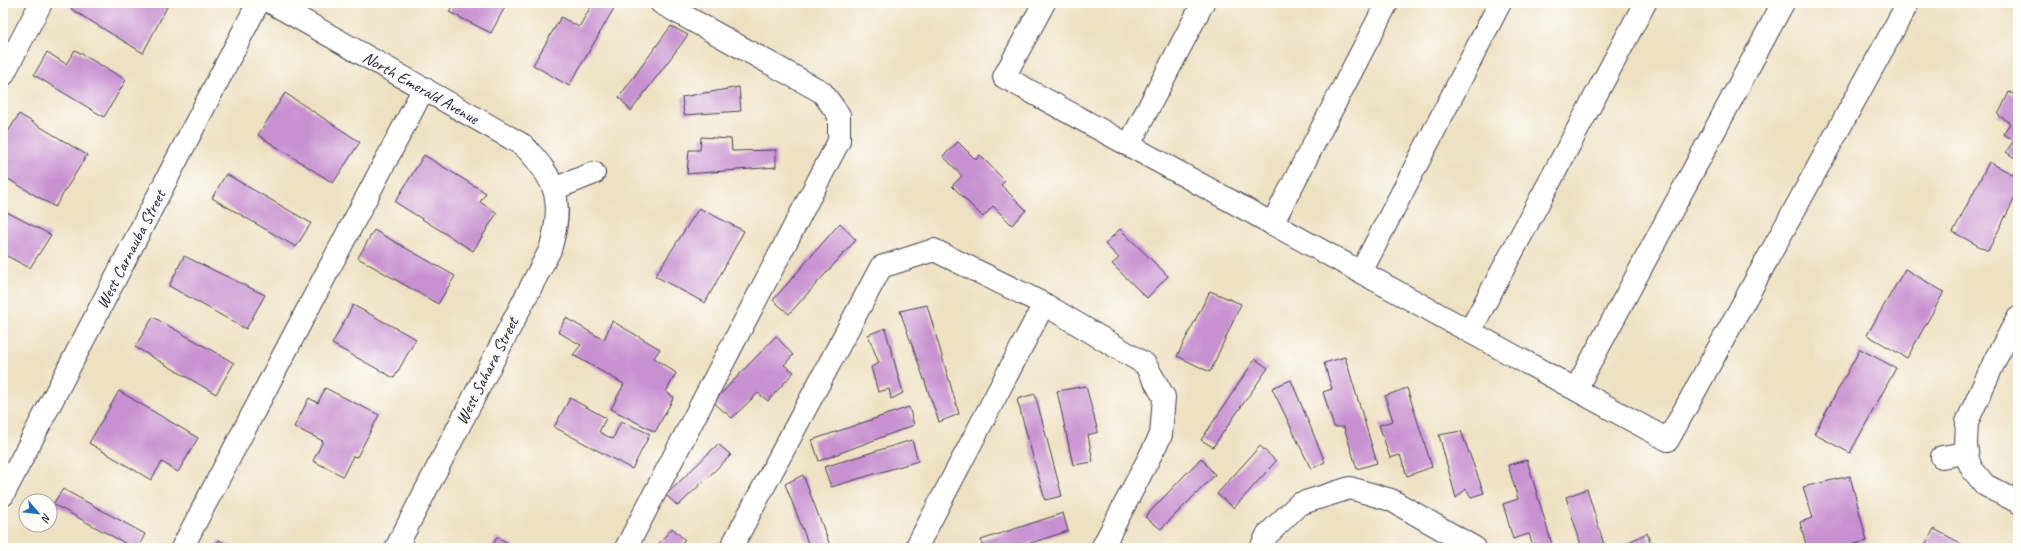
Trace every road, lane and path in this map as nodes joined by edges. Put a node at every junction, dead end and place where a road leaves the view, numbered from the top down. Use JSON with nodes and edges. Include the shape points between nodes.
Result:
{"nodes":[{"id":1,"x":41,"y":3,"type":"edge"},
{"id":2,"x":258,"y":3,"type":"edge"},
{"id":3,"x":272,"y":3,"type":"edge"},
{"id":4,"x":661,"y":3,"type":"edge"},
{"id":5,"x":1044,"y":3,"type":"edge"},
{"id":6,"x":1203,"y":3,"type":"edge"},
{"id":7,"x":1387,"y":3,"type":"edge"},
{"id":8,"x":1500,"y":3,"type":"edge"},
{"id":9,"x":1645,"y":3,"type":"edge"},
{"id":10,"x":1783,"y":3,"type":"edge"},
{"id":11,"x":1908,"y":3,"type":"edge"},
{"id":12,"x":3,"y":74,"type":"edge"},
{"id":13,"x":424,"y":88,"type":"junction"},
{"id":14,"x":1129,"y":145,"type":"junction"},
{"id":15,"x":594,"y":173,"type":"dead end"},
{"id":16,"x":554,"y":189,"type":"junction"},
{"id":17,"x":1272,"y":224,"type":"junction"},
{"id":18,"x":1361,"y":272,"type":"junction"},
{"id":19,"x":1044,"y":304,"type":"junction"},
{"id":20,"x":2018,"y":318,"type":"edge"},
{"id":21,"x":1470,"y":331,"type":"junction"},
{"id":22,"x":1576,"y":389,"type":"junction"},
{"id":23,"x":1966,"y":453,"type":"junction"},
{"id":24,"x":1942,"y":457,"type":"dead end"},
{"id":25,"x":3,"y":495,"type":"edge"},
{"id":26,"x":2018,"y":502,"type":"edge"},
{"id":27,"x":1466,"y":546,"type":"edge"},
{"id":28,"x":182,"y":548,"type":"edge"},
{"id":29,"x":396,"y":548,"type":"edge"},
{"id":30,"x":626,"y":548,"type":"edge"},
{"id":31,"x":731,"y":548,"type":"edge"},
{"id":32,"x":916,"y":548,"type":"edge"},
{"id":33,"x":1102,"y":548,"type":"edge"},
{"id":34,"x":1260,"y":548,"type":"edge"}],
"edges":[{"from":1,"to":12,"type":"street"},
{"from":2,"to":25,"type":"street","name":"West Carnauba Street"},
{"from":3,"to":13,"type":"street","name":"North Emerald Avenue"},
{"from":4,"to":30,"type":"street","via":[[822,92],[839,115],[839,141]]},
{"from":5,"to":14,"type":"street","via":[[1004,77]]},
{"from":6,"to":14,"type":"street"},
{"from":7,"to":17,"type":"street"},
{"from":8,"to":18,"type":"street"},
{"from":9,"to":21,"type":"street"},
{"from":10,"to":22,"type":"street"},
{"from":11,"to":22,"type":"street","via":[[1668,440]]},
{"from":13,"to":16,"type":"street","name":"North Emerald Avenue","via":[[523,145],[540,162]]},
{"from":13,"to":28,"type":"street"},
{"from":14,"to":17,"type":"street"},
{"from":15,"to":16,"type":"street"},
{"from":16,"to":29,"type":"street","name":"West Sahara Street","via":[[557,200],[557,224],[550,250]]},
{"from":17,"to":18,"type":"street"},
{"from":18,"to":21,"type":"street"},
{"from":19,"to":31,"type":"street","via":[[934,250],[881,267]]},
{"from":19,"to":32,"type":"street"},
{"from":19,"to":33,"type":"street","via":[[1145,364],[1164,397],[1161,435]]},
{"from":20,"to":23,"type":"street","via":[[1996,358],[1967,422]]},
{"from":21,"to":22,"type":"street"},
{"from":23,"to":24,"type":"street"},
{"from":23,"to":26,"type":"street","via":[[1972,469],[1985,485]]},
{"from":27,"to":34,"type":"street","via":[[1391,500],[1350,488],[1298,504],[1267,535]]}]}
